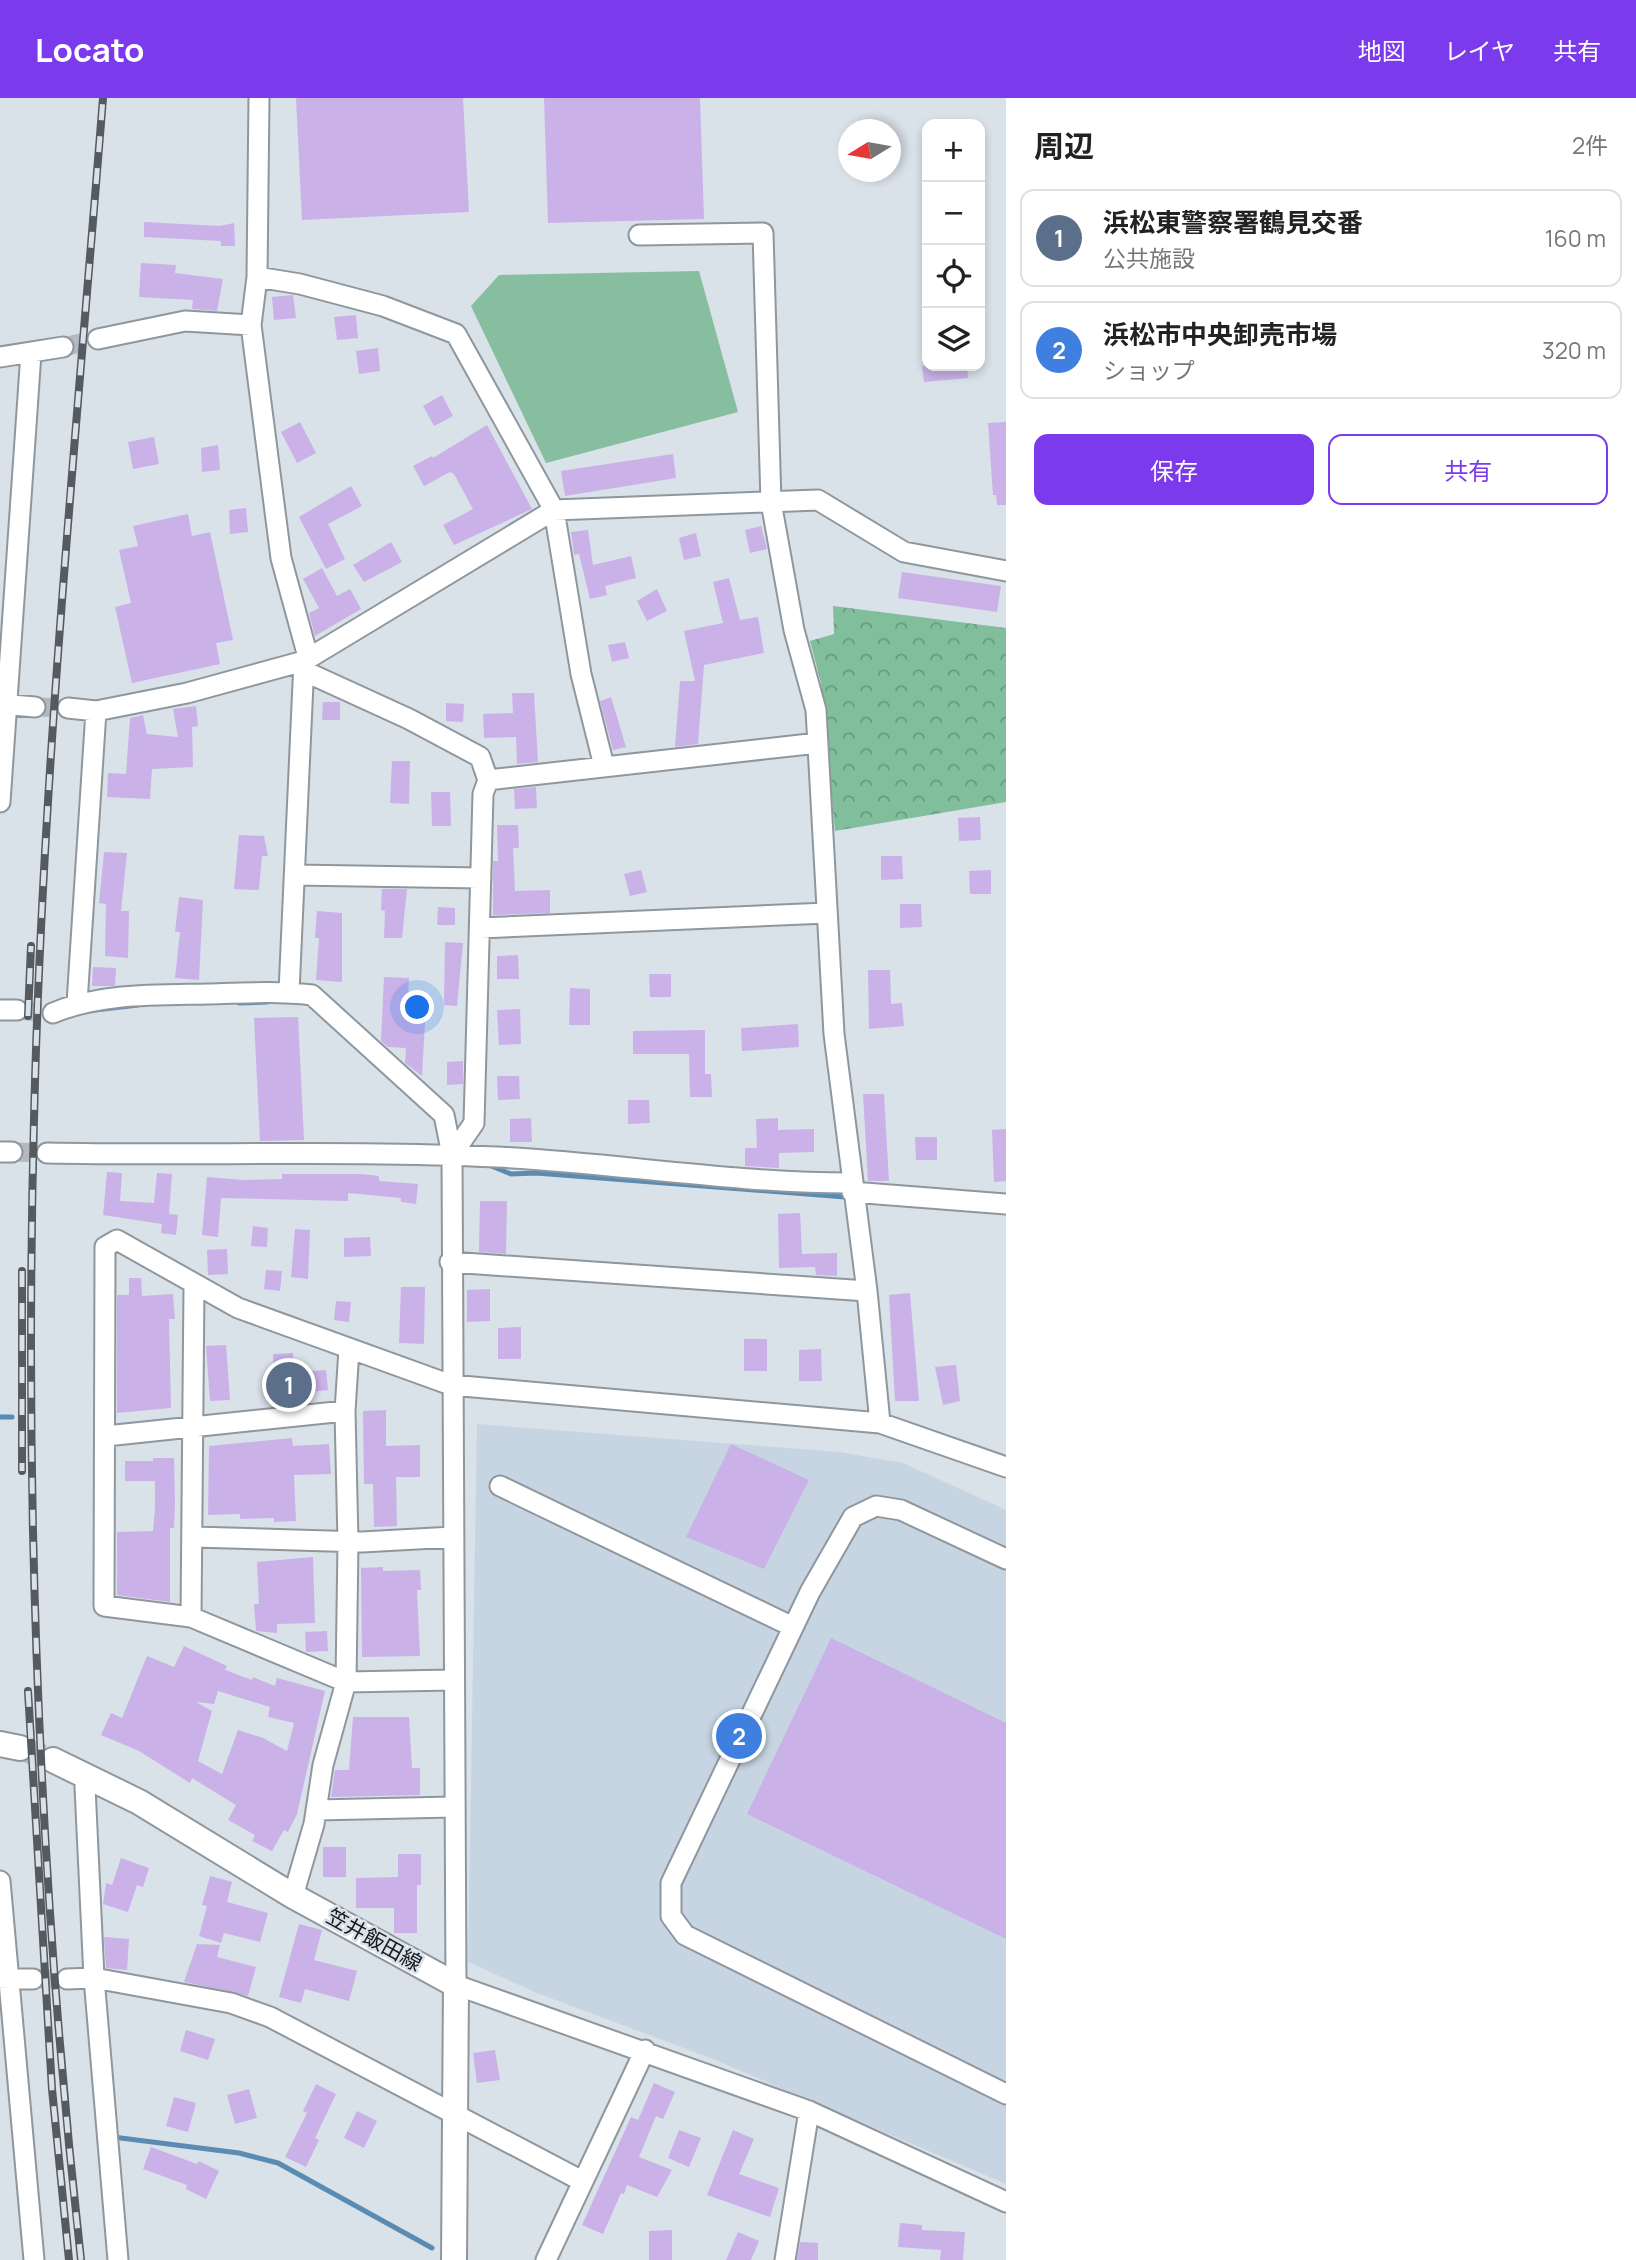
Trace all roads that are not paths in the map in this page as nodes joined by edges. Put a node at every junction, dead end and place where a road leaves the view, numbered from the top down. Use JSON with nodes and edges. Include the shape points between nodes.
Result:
{"nodes":[{"id":1,"x":259,"y":98,"type":"edge"},
{"id":2,"x":639,"y":235,"type":"dead end"},
{"id":3,"x":257,"y":277,"type":"junction"},
{"id":4,"x":251,"y":326,"type":"junction"},
{"id":5,"x":99,"y":339,"type":"tunnel mouth"},
{"id":6,"x":64,"y":347,"type":"tunnel mouth"},
{"id":7,"x":31,"y":354,"type":"junction"},
{"id":8,"x":0,"y":357,"type":"edge"},
{"id":9,"x":771,"y":502,"type":"junction"},
{"id":10,"x":554,"y":510,"type":"junction"},
{"id":11,"x":1006,"y":571,"type":"edge"},
{"id":12,"x":305,"y":663,"type":"junction"},
{"id":13,"x":2,"y":704,"type":"edge"},
{"id":14,"x":35,"y":707,"type":"tunnel mouth"},
{"id":15,"x":68,"y":708,"type":"tunnel mouth"},
{"id":16,"x":96,"y":711,"type":"junction"},
{"id":17,"x":818,"y":743,"type":"junction"},
{"id":18,"x":604,"y":766,"type":"junction"},
{"id":19,"x":488,"y":780,"type":"junction"},
{"id":20,"x":0,"y":802,"type":"edge"},
{"id":21,"x":295,"y":875,"type":"junction"},
{"id":22,"x":481,"y":878,"type":"junction"},
{"id":23,"x":827,"y":913,"type":"junction"},
{"id":24,"x":481,"y":928,"type":"junction"},
{"id":25,"x":289,"y":992,"type":"junction"},
{"id":26,"x":77,"y":1003,"type":"junction"},
{"id":27,"x":53,"y":1013,"type":"tunnel mouth"},
{"id":28,"x":47,"y":1153,"type":"tunnel mouth"},
{"id":29,"x":452,"y":1155,"type":"junction"},
{"id":30,"x":851,"y":1187,"type":"junction"},
{"id":31,"x":1006,"y":1204,"type":"edge"},
{"id":32,"x":450,"y":1262,"type":"junction"},
{"id":33,"x":194,"y":1286,"type":"junction"},
{"id":34,"x":867,"y":1291,"type":"junction"},
{"id":35,"x":349,"y":1349,"type":"junction"},
{"id":36,"x":451,"y":1385,"type":"junction"},
{"id":37,"x":345,"y":1411,"type":"junction"},
{"id":38,"x":880,"y":1423,"type":"junction"},
{"id":39,"x":194,"y":1427,"type":"junction"},
{"id":40,"x":106,"y":1436,"type":"junction"},
{"id":41,"x":1006,"y":1467,"type":"edge"},
{"id":42,"x":500,"y":1486,"type":"dead end"},
{"id":43,"x":194,"y":1537,"type":"junction"},
{"id":44,"x":453,"y":1537,"type":"junction"},
{"id":45,"x":348,"y":1542,"type":"junction"},
{"id":46,"x":1006,"y":1559,"type":"edge"},
{"id":47,"x":191,"y":1617,"type":"junction"},
{"id":48,"x":793,"y":1627,"type":"junction"},
{"id":49,"x":452,"y":1680,"type":"junction"},
{"id":50,"x":346,"y":1682,"type":"junction"},
{"id":51,"x":53,"y":1760,"type":"tunnel mouth"},
{"id":52,"x":89,"y":1776,"type":"junction"},
{"id":53,"x":453,"y":1807,"type":"junction"},
{"id":54,"x":316,"y":1810,"type":"junction"},
{"id":55,"x":0,"y":1881,"type":"edge"},
{"id":56,"x":293,"y":1896,"type":"junction"},
{"id":57,"x":94,"y":1978,"type":"junction"},
{"id":58,"x":3,"y":1979,"type":"edge"},
{"id":59,"x":33,"y":1979,"type":"tunnel mouth"},
{"id":60,"x":68,"y":1979,"type":"tunnel mouth"},
{"id":61,"x":456,"y":1985,"type":"junction"},
{"id":62,"x":645,"y":2050,"type":"junction"},
{"id":63,"x":1006,"y":2094,"type":"edge"},
{"id":64,"x":809,"y":2111,"type":"junction"},
{"id":65,"x":456,"y":2115,"type":"junction"},
{"id":66,"x":582,"y":2181,"type":"junction"},
{"id":67,"x":1006,"y":2202,"type":"edge"},
{"id":68,"x":34,"y":2260,"type":"edge"},
{"id":69,"x":118,"y":2260,"type":"edge"},
{"id":70,"x":454,"y":2260,"type":"edge"},
{"id":71,"x":545,"y":2260,"type":"edge"},
{"id":72,"x":785,"y":2260,"type":"edge"}],
"edges":[{"from":1,"to":3,"type":"street"},
{"from":2,"to":9,"type":"street","via":[[764,233]]},
{"from":3,"to":4,"type":"street"},
{"from":3,"to":10,"type":"street","via":[[383,306],[456,334]]},
{"from":4,"to":5,"type":"street","via":[[185,321]]},
{"from":4,"to":12,"type":"street","via":[[281,558]]},
{"from":6,"to":7,"type":"street"},
{"from":7,"to":8,"type":"street"},
{"from":7,"to":13,"type":"street"},
{"from":9,"to":10,"type":"street"},
{"from":9,"to":11,"type":"street","via":[[818,500],[904,552]]},
{"from":9,"to":17,"type":"street","via":[[794,629],[816,710]]},
{"from":10,"to":12,"type":"street"},
{"from":10,"to":18,"type":"street","via":[[581,674]]},
{"from":12,"to":16,"type":"street"},
{"from":12,"to":19,"type":"street","via":[[480,757]]},
{"from":12,"to":21,"type":"street"},
{"from":13,"to":14,"type":"street"},
{"from":13,"to":20,"type":"street"},
{"from":15,"to":16,"type":"street"},
{"from":16,"to":26,"type":"street"},
{"from":17,"to":18,"type":"street"},
{"from":17,"to":23,"type":"street"},
{"from":18,"to":19,"type":"street"},
{"from":19,"to":22,"type":"street","via":[[483,794]]},
{"from":21,"to":22,"type":"street"},
{"from":21,"to":25,"type":"street"},
{"from":22,"to":24,"type":"street"},
{"from":23,"to":24,"type":"street"},
{"from":23,"to":30,"type":"street","via":[[834,1034]]},
{"from":24,"to":29,"type":"street","via":[[474,1123]]},
{"from":25,"to":26,"type":"street","via":[[158,995]]},
{"from":25,"to":29,"type":"street","via":[[312,995],[444,1115]]},
{"from":26,"to":27,"type":"street"},
{"from":28,"to":29,"type":"street"},
{"from":29,"to":30,"type":"street"},
{"from":29,"to":32,"type":"street"},
{"from":30,"to":31,"type":"street"},
{"from":30,"to":34,"type":"street"},
{"from":32,"to":34,"type":"street"},
{"from":32,"to":36,"type":"street"},
{"from":33,"to":35,"type":"street","via":[[238,1308]]},
{"from":33,"to":39,"type":"street"},
{"from":33,"to":40,"type":"street","via":[[117,1240],[105,1247]]},
{"from":34,"to":38,"type":"street"},
{"from":35,"to":36,"type":"street"},
{"from":35,"to":37,"type":"street"},
{"from":36,"to":38,"type":"street"},
{"from":36,"to":44,"type":"street"},
{"from":37,"to":39,"type":"street"},
{"from":37,"to":45,"type":"street"},
{"from":38,"to":41,"type":"street"},
{"from":39,"to":40,"type":"street"},
{"from":39,"to":43,"type":"street"},
{"from":40,"to":47,"type":"street","via":[[104,1606]]},
{"from":42,"to":48,"type":"street"},
{"from":43,"to":45,"type":"street"},
{"from":43,"to":47,"type":"street"},
{"from":44,"to":45,"type":"street"},
{"from":44,"to":49,"type":"street"},
{"from":45,"to":50,"type":"street"},
{"from":46,"to":48,"type":"street","via":[[901,1510],[876,1506],[853,1517]]},
{"from":47,"to":50,"type":"street"},
{"from":48,"to":63,"type":"street","via":[[671,1883],[671,1916],[685,1935]]},
{"from":49,"to":50,"type":"street"},
{"from":49,"to":53,"type":"street"},
{"from":50,"to":54,"type":"street"},
{"from":51,"to":52,"type":"main road","name":"笠井飯田線"},
{"from":52,"to":56,"type":"main road","name":"笠井飯田線"},
{"from":52,"to":57,"type":"street","via":[[85,1787]]},
{"from":53,"to":54,"type":"street"},
{"from":53,"to":61,"type":"street"},
{"from":54,"to":56,"type":"street"},
{"from":55,"to":58,"type":"street"},
{"from":56,"to":61,"type":"main road","name":"笠井飯田線"},
{"from":57,"to":60,"type":"street"},
{"from":57,"to":65,"type":"street","via":[[232,2003],[270,2017]]},
{"from":57,"to":69,"type":"street"},
{"from":58,"to":59,"type":"street"},
{"from":58,"to":68,"type":"street"},
{"from":61,"to":62,"type":"street"},
{"from":61,"to":65,"type":"main road"},
{"from":62,"to":64,"type":"street"},
{"from":62,"to":66,"type":"street"},
{"from":64,"to":67,"type":"street"},
{"from":64,"to":72,"type":"street"},
{"from":65,"to":66,"type":"street"},
{"from":65,"to":70,"type":"main road"},
{"from":66,"to":71,"type":"street"}]}
